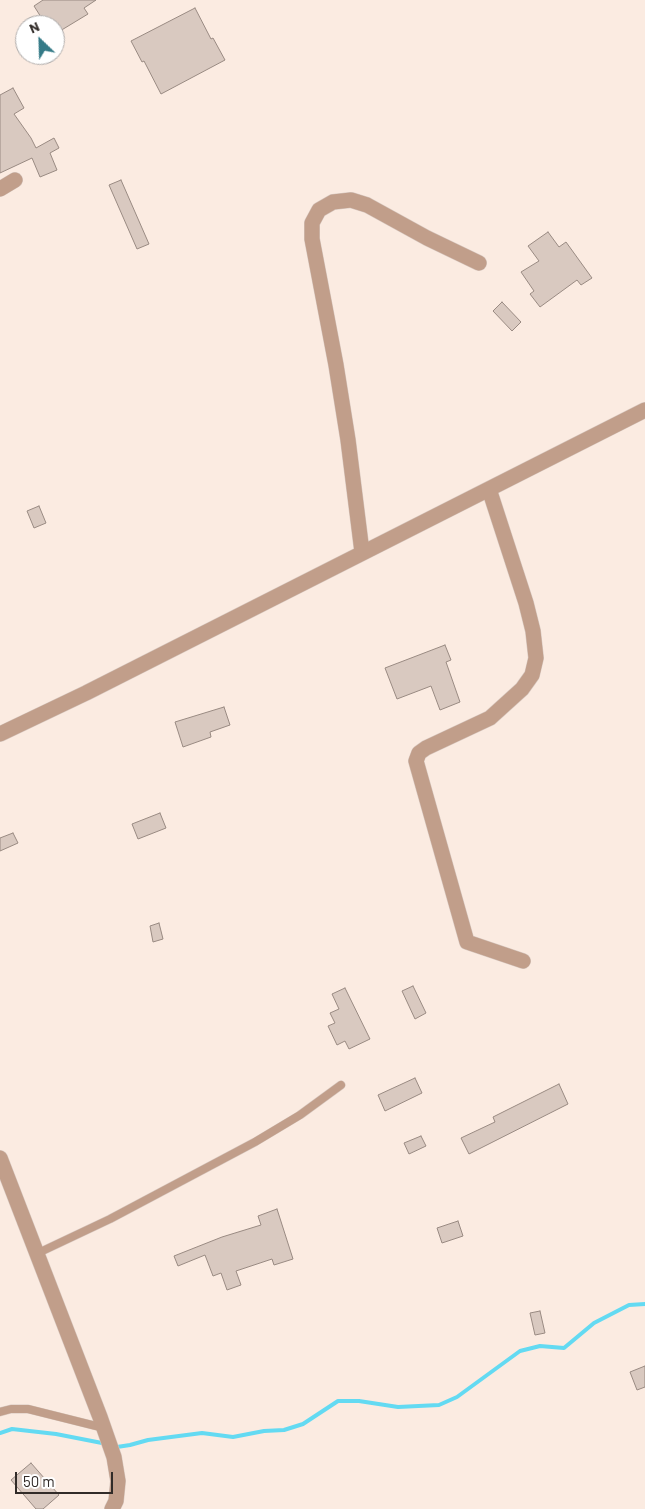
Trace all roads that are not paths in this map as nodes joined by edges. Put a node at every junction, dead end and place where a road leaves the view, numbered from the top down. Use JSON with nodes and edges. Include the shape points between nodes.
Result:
{"nodes":[{"id":1,"x":15,"y":180,"type":"dead end"},
{"id":2,"x":0,"y":189,"type":"edge"},
{"id":3,"x":478,"y":263,"type":"dead end"},
{"id":4,"x":645,"y":410,"type":"edge"},
{"id":5,"x":489,"y":489,"type":"junction"},
{"id":6,"x":362,"y":552,"type":"junction"},
{"id":7,"x":0,"y":734,"type":"edge"},
{"id":8,"x":523,"y":961,"type":"dead end"},
{"id":9,"x":341,"y":1085,"type":"dead end"},
{"id":10,"x":0,"y":1158,"type":"edge"},
{"id":11,"x":36,"y":1254,"type":"junction"},
{"id":12,"x":0,"y":1412,"type":"edge"},
{"id":13,"x":104,"y":1428,"type":"junction"},
{"id":14,"x":112,"y":1509,"type":"edge"}],
"edges":[{"from":1,"to":2,"type":"street"},
{"from":3,"to":6,"type":"street","via":[[366,204],[351,200],[334,202],[319,210],[312,223],[348,440]]},
{"from":4,"to":5,"type":"street"},
{"from":5,"to":6,"type":"street"},
{"from":5,"to":8,"type":"street","via":[[533,631],[536,658],[532,675],[490,718],[426,748],[416,761],[467,942]]},
{"from":6,"to":7,"type":"street"},
{"from":9,"to":11,"type":"lane","via":[[255,1142],[110,1219]]},
{"from":10,"to":11,"type":"street"},
{"from":11,"to":13,"type":"street"},
{"from":12,"to":13,"type":"lane","via":[[28,1409]]},
{"from":13,"to":14,"type":"street","via":[[118,1481]]}]}
